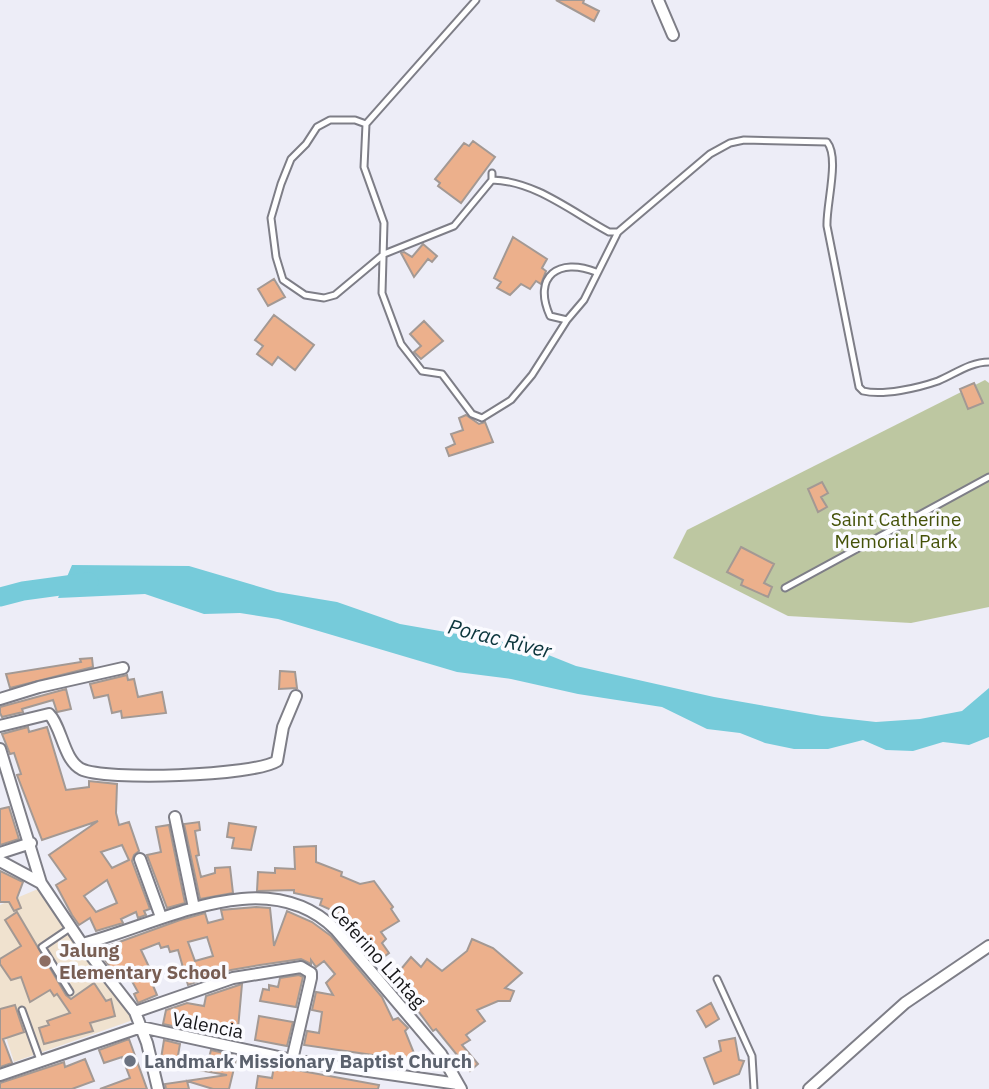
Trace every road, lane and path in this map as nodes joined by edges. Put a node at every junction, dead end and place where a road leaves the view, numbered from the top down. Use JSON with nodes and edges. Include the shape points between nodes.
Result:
{"nodes":[{"id":1,"x":476,"y":0,"type":"edge"},
{"id":2,"x":658,"y":0,"type":"edge"},
{"id":3,"x":673,"y":35,"type":"dead end"},
{"id":4,"x":366,"y":124,"type":"junction"},
{"id":5,"x":618,"y":232,"type":"junction"},
{"id":6,"x":384,"y":254,"type":"junction"},
{"id":7,"x":596,"y":272,"type":"junction"},
{"id":8,"x":567,"y":320,"type":"junction"},
{"id":9,"x":989,"y":362,"type":"edge"},
{"id":10,"x":989,"y":477,"type":"edge"},
{"id":11,"x":785,"y":589,"type":"dead end"},
{"id":12,"x":123,"y":668,"type":"dead end"},
{"id":13,"x":296,"y":696,"type":"dead end"},
{"id":14,"x":0,"y":699,"type":"edge"},
{"id":15,"x":0,"y":726,"type":"edge"},
{"id":16,"x":0,"y":749,"type":"edge"},
{"id":17,"x":174,"y":817,"type":"dead end"},
{"id":18,"x":31,"y":843,"type":"junction"},
{"id":19,"x":0,"y":853,"type":"edge"},
{"id":20,"x":140,"y":859,"type":"dead end"},
{"id":21,"x":0,"y":861,"type":"edge"},
{"id":22,"x":41,"y":883,"type":"junction"},
{"id":23,"x":194,"y":908,"type":"junction"},
{"id":24,"x":161,"y":917,"type":"junction"},
{"id":25,"x":71,"y":927,"type":"junction"},
{"id":26,"x":82,"y":944,"type":"junction"},
{"id":27,"x":989,"y":946,"type":"edge"},
{"id":28,"x":717,"y":979,"type":"dead end"},
{"id":29,"x":70,"y":992,"type":"dead end"},
{"id":30,"x":22,"y":1010,"type":"dead end"},
{"id":31,"x":135,"y":1012,"type":"junction"},
{"id":32,"x":141,"y":1027,"type":"junction"},
{"id":33,"x":40,"y":1060,"type":"junction"},
{"id":34,"x":292,"y":1060,"type":"junction"},
{"id":35,"x":0,"y":1075,"type":"edge"},
{"id":36,"x":459,"y":1087,"type":"edge"},
{"id":37,"x":158,"y":1089,"type":"edge"},
{"id":38,"x":754,"y":1089,"type":"edge"},
{"id":39,"x":809,"y":1089,"type":"edge"}],
"edges":[{"from":1,"to":4,"type":"lane"},
{"from":2,"to":3,"type":"street"},
{"from":4,"to":6,"type":"lane","via":[[364,167],[384,223]]},
{"from":4,"to":6,"type":"lane","via":[[330,120],[317,127],[290,159],[271,218],[275,257],[283,280],[305,295],[324,298],[335,295]]},
{"from":5,"to":6,"type":"lane","via":[[609,232],[552,199],[492,176],[454,226]]},
{"from":5,"to":7,"type":"lane"},
{"from":5,"to":9,"type":"lane","via":[[710,154],[730,143],[827,142],[833,151],[827,226],[859,387],[880,393],[937,381]]},
{"from":6,"to":8,"type":"lane","via":[[382,293],[401,344],[422,371],[442,374],[472,414],[482,418],[511,400]]},
{"from":7,"to":8,"type":"lane"},
{"from":7,"to":8,"type":"lane","via":[[578,265],[552,272],[543,296],[546,307],[550,316]]},
{"from":10,"to":11,"type":"lane"},
{"from":12,"to":14,"type":"street"},
{"from":13,"to":15,"type":"street","via":[[283,727],[277,761],[194,775],[83,770],[75,764],[49,714]]},
{"from":16,"to":18,"type":"street"},
{"from":17,"to":23,"type":"street"},
{"from":18,"to":19,"type":"street"},
{"from":18,"to":22,"type":"street"},
{"from":20,"to":24,"type":"street"},
{"from":21,"to":22,"type":"street"},
{"from":22,"to":25,"type":"street"},
{"from":23,"to":24,"type":"street","name":"Ceferino LIntag"},
{"from":23,"to":36,"type":"street","name":"Ceferino LIntag","via":[[251,898],[305,907],[321,915],[441,1054]]},
{"from":24,"to":26,"type":"street","name":"Ceferino LIntag"},
{"from":25,"to":26,"type":"street"},
{"from":25,"to":29,"type":"lane","via":[[42,947]]},
{"from":26,"to":31,"type":"street"},
{"from":27,"to":39,"type":"street","via":[[905,1003]]},
{"from":28,"to":38,"type":"lane","via":[[752,1056]]},
{"from":30,"to":33,"type":"lane"},
{"from":31,"to":32,"type":"street"},
{"from":31,"to":34,"type":"street","via":[[233,978],[301,967],[312,978]]},
{"from":32,"to":33,"type":"street"},
{"from":32,"to":34,"type":"street","name":"Valencia"},
{"from":32,"to":37,"type":"street"},
{"from":33,"to":35,"type":"street"},
{"from":34,"to":36,"type":"street","name":"Valencia"}]}
